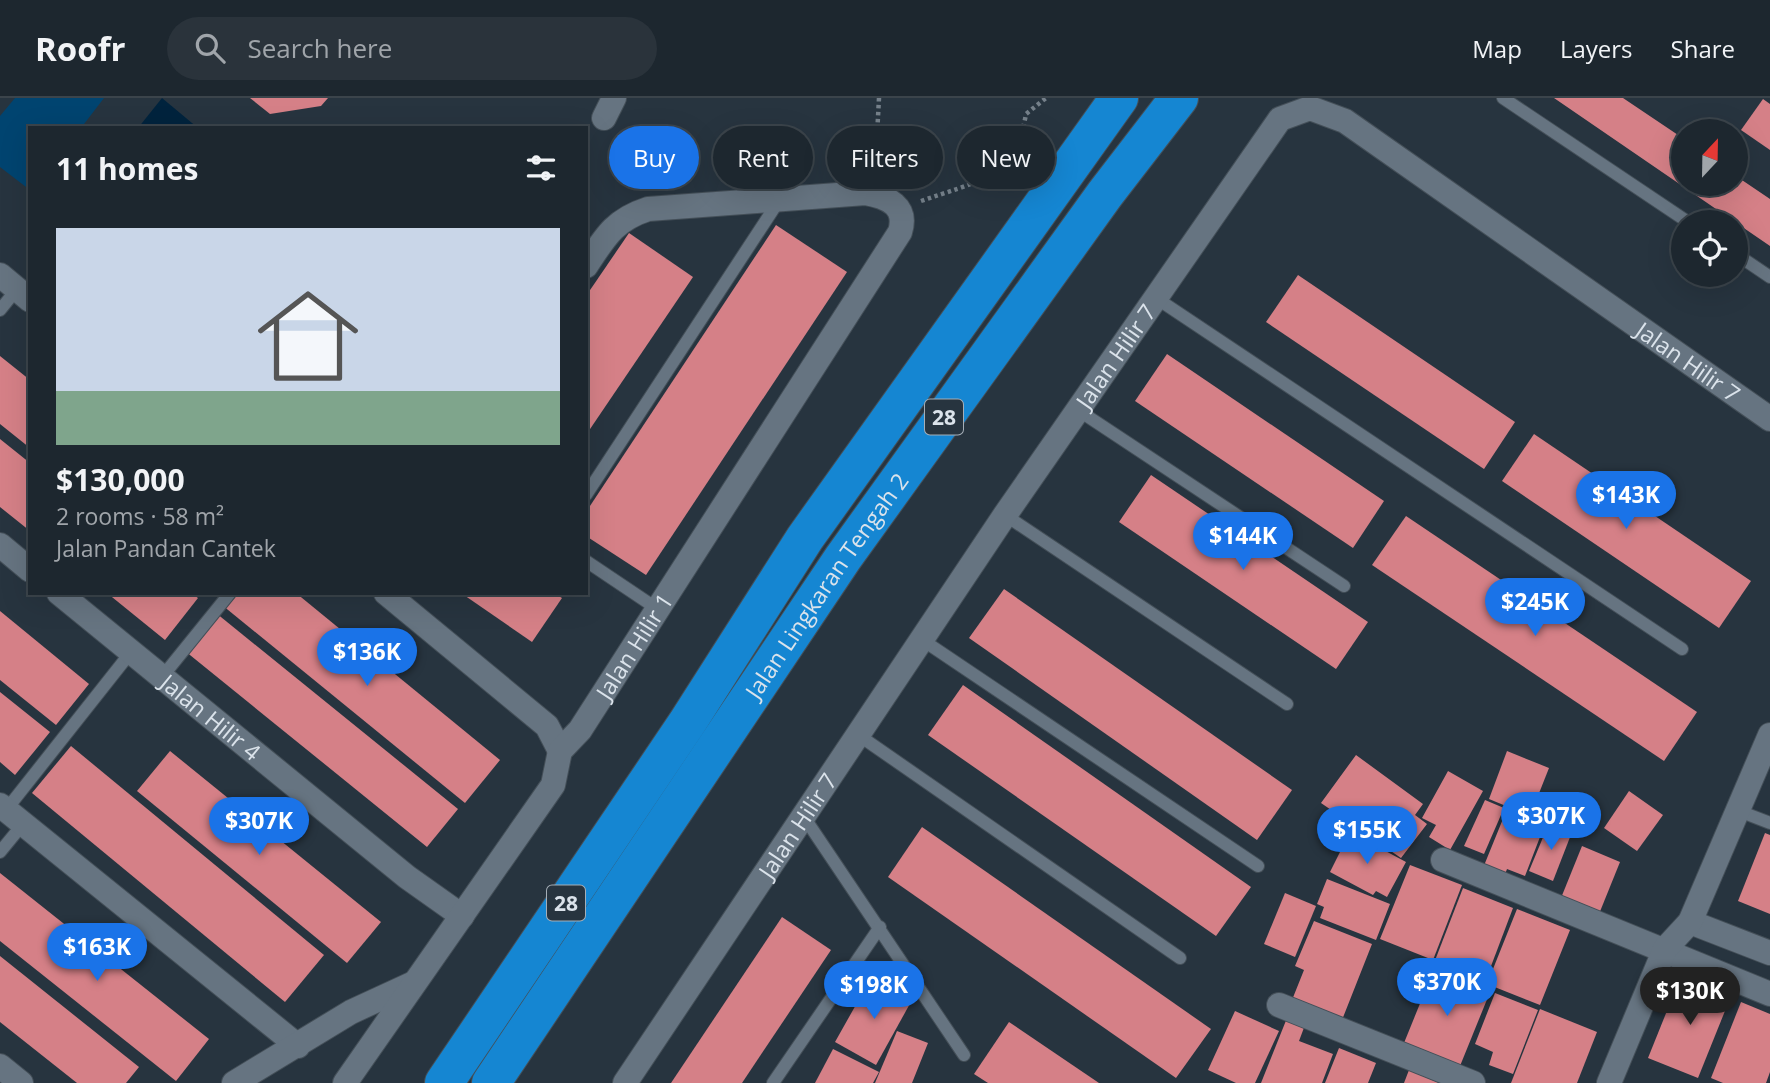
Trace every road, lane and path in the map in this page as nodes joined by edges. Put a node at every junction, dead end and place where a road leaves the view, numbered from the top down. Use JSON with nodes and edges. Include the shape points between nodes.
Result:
{"nodes":[{"id":1,"x":1046,"y":98,"type":"edge"},
{"id":2,"x":1179,"y":98,"type":"edge"},
{"id":3,"x":1503,"y":98,"type":"edge"},
{"id":4,"x":879,"y":99,"type":"edge"},
{"id":5,"x":1116,"y":99,"type":"edge"},
{"id":6,"x":781,"y":198,"type":"junction"},
{"id":7,"x":892,"y":202,"type":"junction"},
{"id":8,"x":1671,"y":211,"type":"edge"},
{"id":9,"x":1748,"y":262,"type":"edge"},
{"id":10,"x":588,"y":263,"type":"edge"},
{"id":11,"x":1770,"y":277,"type":"edge"},
{"id":12,"x":16,"y":288,"type":"edge"},
{"id":13,"x":1156,"y":299,"type":"junction"},
{"id":14,"x":0,"y":310,"type":"edge"},
{"id":15,"x":1078,"y":410,"type":"junction"},
{"id":16,"x":1770,"y":419,"type":"edge"},
{"id":17,"x":588,"y":492,"type":"edge"},
{"id":18,"x":1005,"y":514,"type":"junction"},
{"id":19,"x":0,"y":545,"type":"edge"},
{"id":20,"x":588,"y":562,"type":"edge"},
{"id":21,"x":28,"y":567,"type":"edge"},
{"id":22,"x":1343,"y":586,"type":"dead end"},
{"id":23,"x":61,"y":595,"type":"edge"},
{"id":24,"x":228,"y":595,"type":"edge"},
{"id":25,"x":388,"y":595,"type":"edge"},
{"id":26,"x":659,"y":610,"type":"junction"},
{"id":27,"x":921,"y":639,"type":"junction"},
{"id":28,"x":1682,"y":649,"type":"dead end"},
{"id":29,"x":131,"y":652,"type":"junction"},
{"id":30,"x":162,"y":677,"type":"junction"},
{"id":31,"x":1287,"y":704,"type":"dead end"},
{"id":32,"x":857,"y":734,"type":"junction"},
{"id":33,"x":1770,"y":735,"type":"edge"},
{"id":34,"x":560,"y":751,"type":"junction"},
{"id":35,"x":1739,"y":811,"type":"junction"},
{"id":36,"x":10,"y":813,"type":"edge"},
{"id":37,"x":802,"y":814,"type":"junction"},
{"id":38,"x":1770,"y":823,"type":"edge"},
{"id":39,"x":0,"y":852,"type":"edge"},
{"id":40,"x":1443,"y":860,"type":"dead end"},
{"id":41,"x":1258,"y":866,"type":"dead end"},
{"id":42,"x":462,"y":916,"type":"junction"},
{"id":43,"x":1690,"y":922,"type":"junction"},
{"id":44,"x":880,"y":927,"type":"junction"},
{"id":45,"x":1665,"y":949,"type":"junction"},
{"id":46,"x":1770,"y":954,"type":"edge"},
{"id":47,"x":1180,"y":958,"type":"dead end"},
{"id":48,"x":417,"y":981,"type":"junction"},
{"id":49,"x":1770,"y":994,"type":"edge"},
{"id":50,"x":1279,"y":1005,"type":"dead end"},
{"id":51,"x":298,"y":1046,"type":"junction"},
{"id":52,"x":964,"y":1055,"type":"dead end"},
{"id":53,"x":0,"y":1066,"type":"edge"},
{"id":54,"x":354,"y":1080,"type":"edge"},
{"id":55,"x":21,"y":1083,"type":"edge"},
{"id":56,"x":234,"y":1083,"type":"edge"},
{"id":57,"x":444,"y":1083,"type":"edge"},
{"id":58,"x":491,"y":1083,"type":"edge"},
{"id":59,"x":625,"y":1083,"type":"edge"},
{"id":60,"x":773,"y":1083,"type":"edge"},
{"id":61,"x":1474,"y":1083,"type":"edge"},
{"id":62,"x":1609,"y":1083,"type":"edge"}],
"edges":[{"from":1,"to":7,"type":"path","via":[[1026,114],[1022,136],[1002,167],[981,180]]},
{"from":2,"to":58,"type":"highway","name":"Jalan Lingkaran Tengah 2","number":"28","via":[[843,558]]},
{"from":3,"to":8,"type":"lane"},
{"from":4,"to":7,"type":"path","via":[[876,155]]},
{"from":5,"to":57,"type":"highway","name":"Jalan Lingkaran Tengah 2","number":"28","via":[[805,538],[687,723]]},
{"from":6,"to":7,"type":"street","via":[[865,192]]},
{"from":6,"to":10,"type":"street","via":[[648,209],[626,216]]},
{"from":6,"to":17,"type":"lane"},
{"from":7,"to":26,"type":"street","name":"Jalan Hilir 1","via":[[904,219],[900,232]]},
{"from":9,"to":11,"type":"lane"},
{"from":12,"to":14,"type":"lane"},
{"from":13,"to":15,"type":"street","name":"Jalan Hilir 7"},
{"from":13,"to":16,"type":"street","name":"Jalan Hilir 7","via":[[1280,119],[1310,108],[1345,121]]},
{"from":13,"to":28,"type":"lane"},
{"from":15,"to":18,"type":"street","name":"Jalan Hilir 7"},
{"from":15,"to":22,"type":"lane"},
{"from":18,"to":27,"type":"street","name":"Jalan Hilir 7"},
{"from":18,"to":31,"type":"lane"},
{"from":19,"to":21,"type":"street"},
{"from":20,"to":26,"type":"lane"},
{"from":23,"to":29,"type":"street","name":"Jalan Hilir 4"},
{"from":24,"to":30,"type":"lane"},
{"from":25,"to":34,"type":"street","via":[[547,726]]},
{"from":26,"to":34,"type":"street","name":"Jalan Hilir 1","via":[[580,730]]},
{"from":27,"to":32,"type":"street","name":"Jalan Hilir 7"},
{"from":27,"to":41,"type":"lane"},
{"from":29,"to":30,"type":"street","name":"Jalan Hilir 4"},
{"from":29,"to":36,"type":"lane"},
{"from":30,"to":42,"type":"street","name":"Jalan Hilir 4","via":[[407,877]]},
{"from":32,"to":37,"type":"street","name":"Jalan Hilir 7"},
{"from":32,"to":47,"type":"lane"},
{"from":33,"to":35,"type":"street"},
{"from":34,"to":42,"type":"street","via":[[553,785]]},
{"from":35,"to":38,"type":"lane"},
{"from":35,"to":43,"type":"street"},
{"from":36,"to":39,"type":"lane"},
{"from":36,"to":51,"type":"street"},
{"from":37,"to":44,"type":"lane"},
{"from":37,"to":59,"type":"street","name":"Jalan Hilir 7"},
{"from":40,"to":45,"type":"street"},
{"from":42,"to":48,"type":"street"},
{"from":43,"to":45,"type":"street"},
{"from":43,"to":46,"type":"street"},
{"from":44,"to":52,"type":"lane"},
{"from":44,"to":60,"type":"lane"},
{"from":45,"to":49,"type":"street"},
{"from":45,"to":62,"type":"street"},
{"from":48,"to":51,"type":"street","via":[[351,1012]]},
{"from":48,"to":54,"type":"street"},
{"from":50,"to":61,"type":"street"},
{"from":51,"to":56,"type":"street"},
{"from":53,"to":55,"type":"street"}]}
